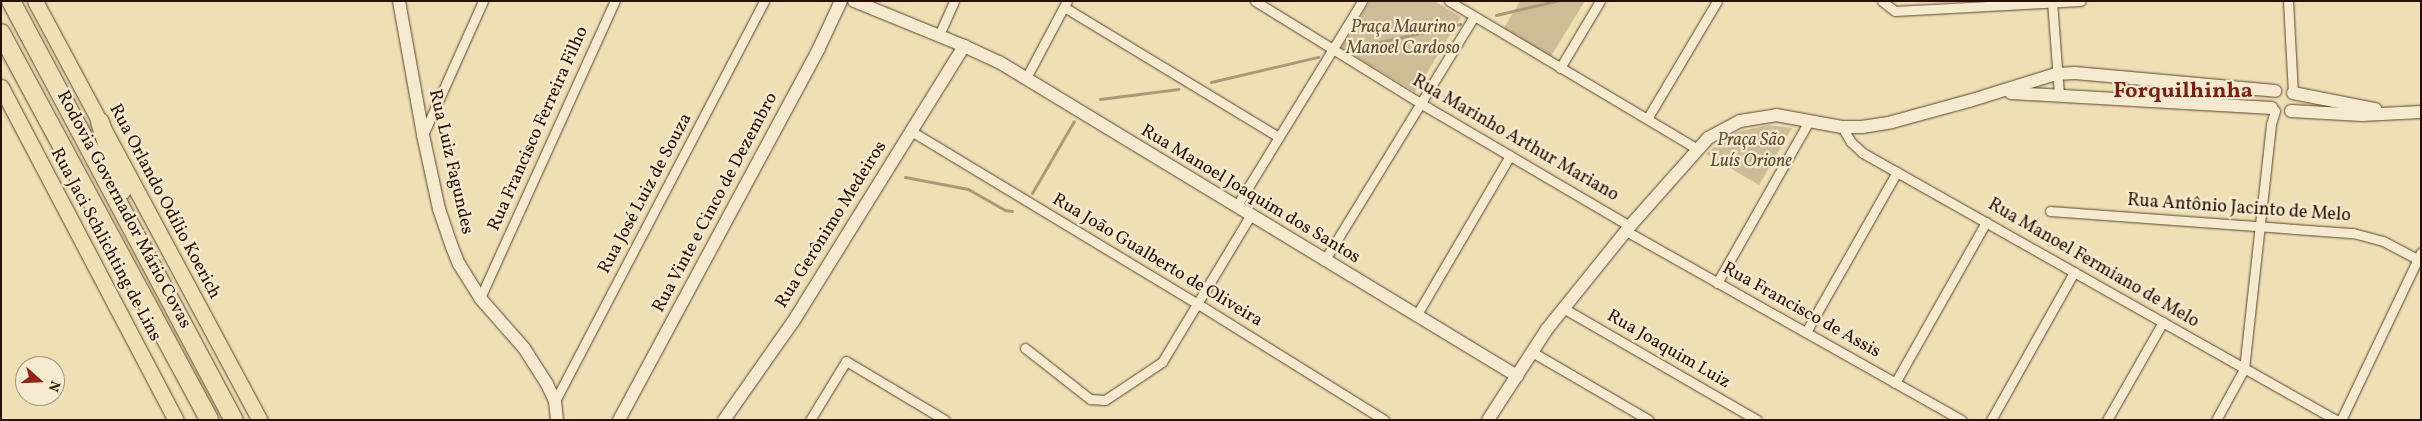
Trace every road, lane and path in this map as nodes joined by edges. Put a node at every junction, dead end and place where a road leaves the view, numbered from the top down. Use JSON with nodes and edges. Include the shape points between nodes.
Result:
{"nodes":[{"id":1,"x":11,"y":1,"type":"edge"},
{"id":2,"x":35,"y":1,"type":"edge"},
{"id":3,"x":399,"y":1,"type":"edge"},
{"id":4,"x":483,"y":1,"type":"edge"},
{"id":5,"x":615,"y":1,"type":"edge"},
{"id":6,"x":764,"y":1,"type":"edge"},
{"id":7,"x":841,"y":1,"type":"edge"},
{"id":8,"x":854,"y":1,"type":"edge"},
{"id":9,"x":954,"y":1,"type":"edge"},
{"id":10,"x":1255,"y":1,"type":"edge"},
{"id":11,"x":1362,"y":1,"type":"edge"},
{"id":12,"x":1449,"y":1,"type":"edge"},
{"id":13,"x":1600,"y":1,"type":"edge"},
{"id":14,"x":1717,"y":1,"type":"edge"},
{"id":15,"x":1882,"y":1,"type":"edge"},
{"id":16,"x":2081,"y":1,"type":"edge"},
{"id":17,"x":2288,"y":1,"type":"edge"},
{"id":18,"x":2052,"y":2,"type":"edge"},
{"id":19,"x":1065,"y":4,"type":"edge"},
{"id":20,"x":1474,"y":16,"type":"junction"},
{"id":21,"x":1,"y":33,"type":"edge"},
{"id":22,"x":939,"y":35,"type":"junction"},
{"id":23,"x":964,"y":46,"type":"junction"},
{"id":24,"x":1332,"y":50,"type":"junction"},
{"id":25,"x":1560,"y":68,"type":"junction"},
{"id":26,"x":2056,"y":74,"type":"junction"},
{"id":27,"x":1026,"y":78,"type":"junction"},
{"id":28,"x":2175,"y":82,"type":"junction"},
{"id":29,"x":1,"y":87,"type":"edge"},
{"id":30,"x":2275,"y":91,"type":"junction"},
{"id":31,"x":2001,"y":92,"type":"junction"},
{"id":32,"x":2293,"y":93,"type":"junction"},
{"id":33,"x":2059,"y":94,"type":"junction"},
{"id":34,"x":2173,"y":102,"type":"junction"},
{"id":35,"x":1420,"y":103,"type":"junction"},
{"id":36,"x":2274,"y":110,"type":"junction"},
{"id":37,"x":2291,"y":111,"type":"junction"},
{"id":38,"x":2421,"y":112,"type":"edge"},
{"id":39,"x":2397,"y":113,"type":"junction"},
{"id":40,"x":1647,"y":119,"type":"junction"},
{"id":41,"x":100,"y":122,"type":"junction"},
{"id":42,"x":1808,"y":122,"type":"junction"},
{"id":43,"x":1842,"y":127,"type":"junction"},
{"id":44,"x":911,"y":131,"type":"junction"},
{"id":45,"x":423,"y":135,"type":"junction"},
{"id":46,"x":1279,"y":137,"type":"junction"},
{"id":47,"x":1697,"y":149,"type":"junction"},
{"id":48,"x":1510,"y":156,"type":"junction"},
{"id":49,"x":1897,"y":172,"type":"junction"},
{"id":50,"x":1236,"y":207,"type":"junction"},
{"id":51,"x":2050,"y":211,"type":"dead end"},
{"id":52,"x":1250,"y":216,"type":"junction"},
{"id":53,"x":1986,"y":222,"type":"junction"},
{"id":54,"x":2260,"y":226,"type":"junction"},
{"id":55,"x":1628,"y":229,"type":"junction"},
{"id":56,"x":136,"y":235,"type":"junction"},
{"id":57,"x":2420,"y":257,"type":"edge"},
{"id":58,"x":1324,"y":261,"type":"junction"},
{"id":59,"x":2074,"y":272,"type":"junction"},
{"id":60,"x":1717,"y":283,"type":"junction"},
{"id":61,"x":480,"y":298,"type":"junction"},
{"id":62,"x":1198,"y":304,"type":"junction"},
{"id":63,"x":1563,"y":308,"type":"junction"},
{"id":64,"x":1416,"y":316,"type":"junction"},
{"id":65,"x":2163,"y":322,"type":"junction"},
{"id":66,"x":1806,"y":332,"type":"junction"},
{"id":67,"x":1025,"y":348,"type":"dead end"},
{"id":68,"x":1532,"y":352,"type":"junction"},
{"id":69,"x":2244,"y":369,"type":"junction"},
{"id":70,"x":1517,"y":376,"type":"junction"},
{"id":71,"x":1895,"y":383,"type":"junction"},
{"id":72,"x":555,"y":401,"type":"junction"},
{"id":73,"x":176,"y":420,"type":"edge"},
{"id":74,"x":209,"y":420,"type":"edge"},
{"id":75,"x":234,"y":420,"type":"edge"},
{"id":76,"x":260,"y":420,"type":"edge"},
{"id":77,"x":557,"y":420,"type":"edge"},
{"id":78,"x":619,"y":420,"type":"edge"},
{"id":79,"x":724,"y":420,"type":"edge"},
{"id":80,"x":810,"y":420,"type":"edge"},
{"id":81,"x":944,"y":420,"type":"edge"},
{"id":82,"x":1384,"y":420,"type":"edge"},
{"id":83,"x":1488,"y":420,"type":"edge"},
{"id":84,"x":1649,"y":420,"type":"edge"},
{"id":85,"x":1757,"y":420,"type":"edge"},
{"id":86,"x":1961,"y":420,"type":"edge"},
{"id":87,"x":1991,"y":420,"type":"edge"},
{"id":88,"x":2107,"y":420,"type":"edge"},
{"id":89,"x":2216,"y":420,"type":"edge"},
{"id":90,"x":2336,"y":420,"type":"edge"},
{"id":91,"x":2341,"y":420,"type":"edge"}],
"edges":[{"from":1,"to":56,"type":"highway","name":"Rodovia Governador Mário Covas"},
{"from":2,"to":41,"type":"main road","name":"Rua Orlando Odílio Koerich"},
{"from":3,"to":45,"type":"main road","name":"Rua Luiz Fagundes"},
{"from":4,"to":45,"type":"street"},
{"from":5,"to":61,"type":"street","name":"Rua Francisco Ferreira Filho"},
{"from":6,"to":72,"type":"street","name":"Rua José Luiz de Souza"},
{"from":7,"to":78,"type":"main road","name":"Rua Vinte e Cinco de Dezembro","via":[[819,48]]},
{"from":8,"to":22,"type":"main road","name":"Rua Manoel Joaquim dos Santos"},
{"from":9,"to":22,"type":"street"},
{"from":10,"to":24,"type":"street","name":"Rua Marinho Arthur Mariano"},
{"from":11,"to":24,"type":"street"},
{"from":12,"to":20,"type":"street"},
{"from":13,"to":25,"type":"street"},
{"from":14,"to":40,"type":"street"},
{"from":15,"to":18,"type":"street","via":[[1895,11]]},
{"from":16,"to":18,"type":"street"},
{"from":17,"to":32,"type":"street"},
{"from":18,"to":26,"type":"street"},
{"from":19,"to":27,"type":"street"},
{"from":19,"to":46,"type":"street"},
{"from":20,"to":25,"type":"street"},
{"from":20,"to":35,"type":"street"},
{"from":21,"to":74,"type":"highway","name":"Rodovia Governador Mário Covas"},
{"from":22,"to":23,"type":"main road","name":"Rua Manoel Joaquim dos Santos"},
{"from":23,"to":27,"type":"main road","name":"Rua Manoel Joaquim dos Santos"},
{"from":23,"to":44,"type":"main road","name":"Rua Gerônimo Medeiros"},
{"from":24,"to":35,"type":"street","name":"Rua Marinho Arthur Mariano"},
{"from":24,"to":46,"type":"street"},
{"from":25,"to":40,"type":"street"},
{"from":26,"to":28,"type":"main road"},
{"from":26,"to":31,"type":"main road"},
{"from":26,"to":33,"type":"street"},
{"from":27,"to":50,"type":"main road","name":"Rua Manoel Joaquim dos Santos"},
{"from":28,"to":30,"type":"main road"},
{"from":28,"to":34,"type":"main road"},
{"from":29,"to":73,"type":"main road","name":"Rua Jaci Schlichting de Lins"},
{"from":30,"to":32,"type":"main road","via":[[2286,88]]},
{"from":30,"to":36,"type":"main road","via":[[2270,97]]},
{"from":31,"to":33,"type":"main road"},
{"from":31,"to":43,"type":"main road","via":[[1892,122]]},
{"from":32,"to":37,"type":"main road","via":[[2295,104]]},
{"from":32,"to":39,"type":"main road"},
{"from":33,"to":34,"type":"main road"},
{"from":34,"to":36,"type":"main road"},
{"from":35,"to":48,"type":"street","name":"Rua Marinho Arthur Mariano"},
{"from":35,"to":58,"type":"street"},
{"from":36,"to":37,"type":"main road","via":[[2283,114]]},
{"from":36,"to":54,"type":"street"},
{"from":37,"to":39,"type":"main road","via":[[2362,115]]},
{"from":38,"to":39,"type":"main road"},
{"from":40,"to":47,"type":"street"},
{"from":41,"to":56,"type":"highway"},
{"from":41,"to":76,"type":"main road","name":"Rua Orlando Odílio Koerich"},
{"from":42,"to":43,"type":"main road"},
{"from":42,"to":47,"type":"main road","via":[[1776,115],[1752,118],[1728,126]]},
{"from":42,"to":60,"type":"street"},
{"from":43,"to":49,"type":"street","name":"Rua Manoel Fermiano de Melo","via":[[1851,142],[1863,152]]},
{"from":44,"to":62,"type":"street","name":"Rua João Gualberto de Oliveira"},
{"from":44,"to":79,"type":"main road","name":"Rua Gerônimo Medeiros","via":[[793,322]]},
{"from":45,"to":61,"type":"main road","name":"Rua Luiz Fagundes","via":[[439,209],[459,264]]},
{"from":46,"to":50,"type":"street"},
{"from":47,"to":55,"type":"main road"},
{"from":48,"to":55,"type":"street","name":"Rua Marinho Arthur Mariano"},
{"from":48,"to":64,"type":"street"},
{"from":49,"to":53,"type":"street","name":"Rua Manoel Fermiano de Melo"},
{"from":49,"to":66,"type":"street"},
{"from":50,"to":52,"type":"main road","name":"Rua Manoel Joaquim dos Santos"},
{"from":51,"to":54,"type":"street","name":"Rua Antônio Jacinto de Melo"},
{"from":52,"to":58,"type":"main road","name":"Rua Manoel Joaquim dos Santos"},
{"from":52,"to":62,"type":"street"},
{"from":53,"to":59,"type":"street","name":"Rua Manoel Fermiano de Melo"},
{"from":53,"to":71,"type":"street"},
{"from":54,"to":57,"type":"street","name":"Rua Antônio Jacinto de Melo","via":[[2353,233],[2383,241]]},
{"from":54,"to":69,"type":"street"},
{"from":55,"to":60,"type":"street","name":"Rua Francisco de Assis"},
{"from":55,"to":63,"type":"main road"},
{"from":56,"to":75,"type":"highway","name":"Rodovia Governador Mário Covas"},
{"from":57,"to":91,"type":"street"},
{"from":58,"to":64,"type":"main road","name":"Rua Manoel Joaquim dos Santos"},
{"from":59,"to":65,"type":"street","name":"Rua Manoel Fermiano de Melo"},
{"from":59,"to":87,"type":"street"},
{"from":60,"to":66,"type":"street","name":"Rua Francisco de Assis"},
{"from":61,"to":72,"type":"main road","name":"Rua Luiz Fagundes","via":[[524,348]]},
{"from":62,"to":67,"type":"street","via":[[1162,362],[1105,400],[1090,399]]},
{"from":62,"to":82,"type":"street","name":"Rua João Gualberto de Oliveira"},
{"from":63,"to":68,"type":"main road"},
{"from":63,"to":85,"type":"street","name":"Rua Joaquim Luiz"},
{"from":64,"to":70,"type":"main road","name":"Rua Manoel Joaquim dos Santos"},
{"from":65,"to":69,"type":"street","name":"Rua Manoel Fermiano de Melo"},
{"from":65,"to":88,"type":"street"},
{"from":66,"to":71,"type":"street","name":"Rua Francisco de Assis"},
{"from":68,"to":70,"type":"main road"},
{"from":68,"to":84,"type":"street"},
{"from":69,"to":89,"type":"street"},
{"from":69,"to":90,"type":"street","name":"Rua Manoel Fermiano de Melo"},
{"from":70,"to":83,"type":"main road"},
{"from":71,"to":86,"type":"street","name":"Rua Francisco de Assis"},
{"from":72,"to":77,"type":"main road","name":"Rua Luiz Fagundes"},
{"from":80,"to":81,"type":"street","via":[[846,361]]}]}
